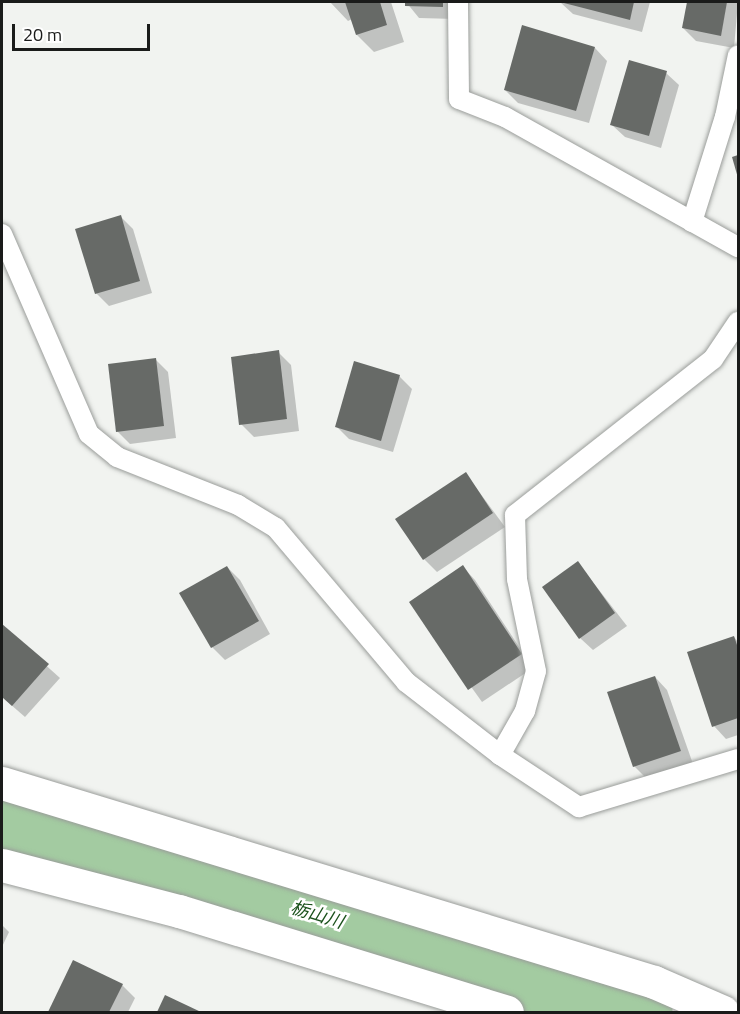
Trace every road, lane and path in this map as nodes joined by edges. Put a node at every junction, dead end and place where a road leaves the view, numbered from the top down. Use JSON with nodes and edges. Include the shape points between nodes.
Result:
{"nodes":[{"id":1,"x":458,"y":2,"type":"edge"},
{"id":2,"x":738,"y":55,"type":"edge"},
{"id":3,"x":692,"y":222,"type":"junction"},
{"id":4,"x":2,"y":234,"type":"edge"},
{"id":5,"x":738,"y":247,"type":"edge"},
{"id":6,"x":738,"y":322,"type":"edge"},
{"id":7,"x":500,"y":755,"type":"junction"},
{"id":8,"x":738,"y":759,"type":"edge"},
{"id":9,"x":2,"y":783,"type":"edge"},
{"id":10,"x":2,"y":865,"type":"edge"},
{"id":11,"x":507,"y":1012,"type":"edge"},
{"id":12,"x":723,"y":1012,"type":"edge"}],
"edges":[{"from":1,"to":3,"type":"lane","via":[[459,99],[505,117]]},
{"from":2,"to":3,"type":"lane","via":[[725,117]]},
{"from":3,"to":5,"type":"lane"},
{"from":4,"to":7,"type":"lane","via":[[89,434],[117,457],[238,505],[276,528],[406,682]]},
{"from":6,"to":7,"type":"lane","via":[[713,359],[515,515],[517,579],[536,671],[525,711]]},
{"from":7,"to":8,"type":"lane","via":[[579,807]]},
{"from":9,"to":12,"type":"street","via":[[654,982]]},
{"from":10,"to":11,"type":"street","via":[[179,911]]}]}
